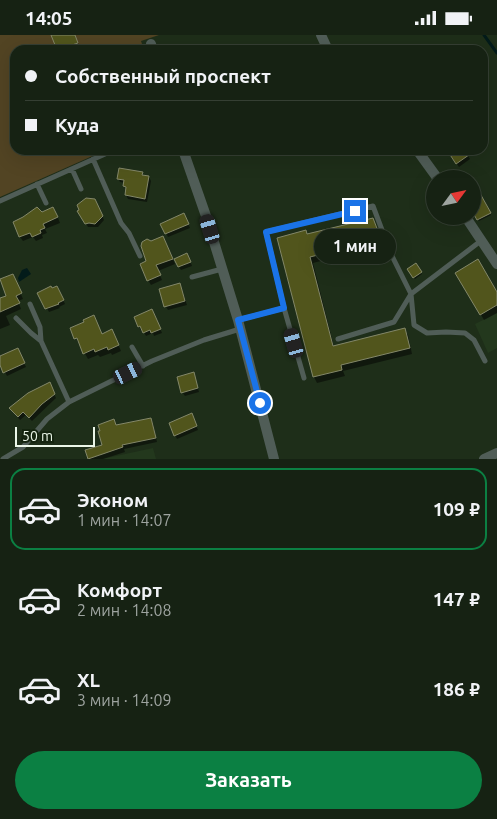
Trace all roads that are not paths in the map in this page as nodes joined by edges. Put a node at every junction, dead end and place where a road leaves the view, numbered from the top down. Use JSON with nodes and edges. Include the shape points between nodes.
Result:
{"nodes":[{"id":1,"x":102,"y":155,"type":"edge"},
{"id":2,"x":185,"y":155,"type":"edge"},
{"id":3,"x":421,"y":155,"type":"edge"},
{"id":4,"x":93,"y":159,"type":"junction"},
{"id":5,"x":72,"y":169,"type":"junction"},
{"id":6,"x":431,"y":170,"type":"edge"},
{"id":7,"x":38,"y":184,"type":"junction"},
{"id":8,"x":81,"y":189,"type":"dead end"},
{"id":9,"x":0,"y":201,"type":"edge"},
{"id":10,"x":46,"y":203,"type":"dead end"},
{"id":11,"x":471,"y":225,"type":"edge"},
{"id":12,"x":482,"y":240,"type":"junction"},
{"id":13,"x":140,"y":256,"type":"dead end"},
{"id":14,"x":497,"y":264,"type":"edge"},
{"id":15,"x":222,"y":269,"type":"junction"},
{"id":16,"x":192,"y":277,"type":"dead end"},
{"id":17,"x":411,"y":294,"type":"junction"},
{"id":18,"x":30,"y":305,"type":"dead end"},
{"id":19,"x":284,"y":308,"type":"junction"},
{"id":20,"x":16,"y":318,"type":"dead end"},
{"id":21,"x":239,"y":325,"type":"junction"},
{"id":22,"x":338,"y":339,"type":"dead end"},
{"id":23,"x":41,"y":341,"type":"junction"},
{"id":24,"x":132,"y":347,"type":"dead end"},
{"id":25,"x":485,"y":361,"type":"dead end"},
{"id":26,"x":143,"y":366,"type":"junction"},
{"id":27,"x":304,"y":378,"type":"dead end"},
{"id":28,"x":70,"y":402,"type":"junction"},
{"id":29,"x":497,"y":453,"type":"edge"},
{"id":30,"x":3,"y":459,"type":"edge"},
{"id":31,"x":274,"y":459,"type":"edge"},
{"id":32,"x":484,"y":459,"type":"edge"}],
"edges":[{"from":1,"to":4,"type":"lane"},
{"from":2,"to":15,"type":"street"},
{"from":3,"to":6,"type":"street"},
{"from":4,"to":5,"type":"lane"},
{"from":4,"to":13,"type":"lane","via":[[120,223],[129,233]]},
{"from":5,"to":7,"type":"lane"},
{"from":5,"to":8,"type":"lane"},
{"from":7,"to":9,"type":"lane"},
{"from":7,"to":10,"type":"lane"},
{"from":11,"to":12,"type":"street"},
{"from":12,"to":14,"type":"street"},
{"from":12,"to":17,"type":"lane"},
{"from":15,"to":16,"type":"lane"},
{"from":15,"to":21,"type":"street"},
{"from":17,"to":19,"type":"lane","via":[[391,254],[373,206],[266,232]]},
{"from":17,"to":22,"type":"lane","via":[[394,322]]},
{"from":17,"to":25,"type":"lane","via":[[414,325],[427,333],[465,333],[474,339]]},
{"from":18,"to":23,"type":"lane","via":[[40,327]]},
{"from":19,"to":21,"type":"lane"},
{"from":19,"to":27,"type":"lane"},
{"from":20,"to":23,"type":"lane"},
{"from":21,"to":26,"type":"lane"},
{"from":21,"to":31,"type":"street"},
{"from":23,"to":28,"type":"lane"},
{"from":24,"to":26,"type":"lane"},
{"from":26,"to":28,"type":"lane"},
{"from":28,"to":30,"type":"lane","via":[[47,419],[23,447]]},
{"from":29,"to":32,"type":"street"}]}
